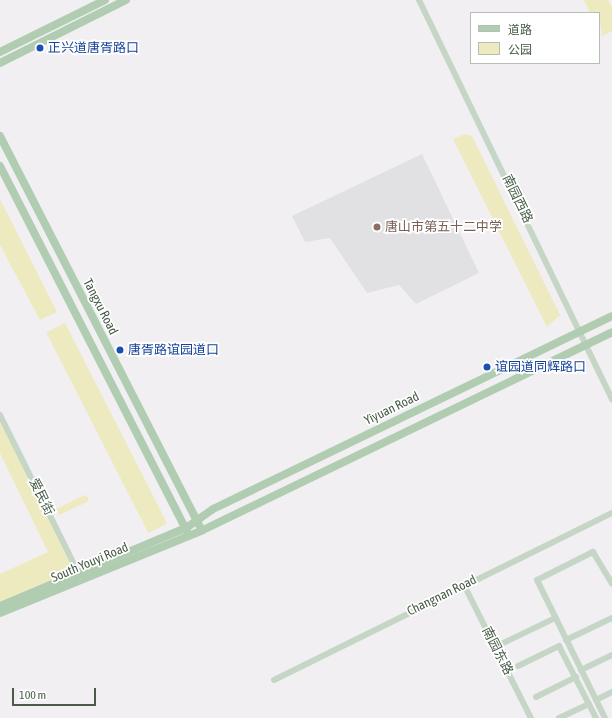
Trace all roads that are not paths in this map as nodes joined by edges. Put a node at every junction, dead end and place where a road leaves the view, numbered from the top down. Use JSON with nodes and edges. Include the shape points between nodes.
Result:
{"nodes":[{"id":1,"x":105,"y":0,"type":"edge"},
{"id":2,"x":126,"y":0,"type":"edge"},
{"id":3,"x":420,"y":0,"type":"edge"},
{"id":4,"x":0,"y":52,"type":"edge"},
{"id":5,"x":0,"y":63,"type":"edge"},
{"id":6,"x":0,"y":136,"type":"edge"},
{"id":7,"x":0,"y":166,"type":"edge"},
{"id":8,"x":612,"y":316,"type":"edge"},
{"id":9,"x":579,"y":330,"type":"junction"},
{"id":10,"x":612,"y":332,"type":"edge"},
{"id":11,"x":585,"y":344,"type":"junction"},
{"id":12,"x":612,"y":400,"type":"edge"},
{"id":13,"x":0,"y":415,"type":"edge"},
{"id":14,"x":612,"y":513,"type":"edge"},
{"id":15,"x":198,"y":522,"type":"junction"},
{"id":16,"x":203,"y":530,"type":"junction"},
{"id":17,"x":187,"y":531,"type":"junction"},
{"id":18,"x":80,"y":577,"type":"junction"},
{"id":19,"x":612,"y":584,"type":"edge"},
{"id":20,"x":464,"y":585,"type":"junction"},
{"id":21,"x":0,"y":606,"type":"edge"},
{"id":22,"x":0,"y":613,"type":"edge"},
{"id":23,"x":555,"y":618,"type":"junction"},
{"id":24,"x":612,"y":618,"type":"edge"},
{"id":25,"x":566,"y":640,"type":"junction"},
{"id":26,"x":495,"y":647,"type":"junction"},
{"id":27,"x":612,"y":655,"type":"edge"},
{"id":28,"x":518,"y":666,"type":"dead end"},
{"id":29,"x":581,"y":670,"type":"junction"},
{"id":30,"x":576,"y":677,"type":"junction"},
{"id":31,"x":274,"y":680,"type":"dead end"},
{"id":32,"x":612,"y":692,"type":"edge"},
{"id":33,"x":536,"y":696,"type":"dead end"},
{"id":34,"x":596,"y":700,"type":"junction"},
{"id":35,"x":589,"y":704,"type":"junction"},
{"id":36,"x":531,"y":718,"type":"edge"},
{"id":37,"x":559,"y":718,"type":"edge"},
{"id":38,"x":596,"y":718,"type":"edge"},
{"id":39,"x":605,"y":718,"type":"edge"}],
"edges":[{"from":1,"to":4,"type":"main road"},
{"from":2,"to":5,"type":"main road"},
{"from":3,"to":9,"type":"street","name":"南园西路"},
{"from":6,"to":15,"type":"main road","name":"Tangxu Road"},
{"from":7,"to":17,"type":"main road","name":"Tangxu Road"},
{"from":8,"to":9,"type":"main road","name":"Yiyuan Road"},
{"from":9,"to":11,"type":"street","name":"南园西路"},
{"from":9,"to":15,"type":"main road","name":"Yiyuan Road","via":[[213,509]]},
{"from":10,"to":11,"type":"main road","name":"Yiyuan Road"},
{"from":11,"to":12,"type":"street","name":"南园西路"},
{"from":11,"to":16,"type":"main road","name":"Yiyuan Road"},
{"from":13,"to":18,"type":"street","name":"爱民街"},
{"from":14,"to":20,"type":"street","name":"Changnan Road"},
{"from":15,"to":16,"type":"main road","name":"Tangxu Road"},
{"from":15,"to":17,"type":"main road","name":"Yiyuan Road"},
{"from":16,"to":17,"type":"main road","name":"Yiyuan Road"},
{"from":17,"to":18,"type":"main road","name":"South Youyi Road"},
{"from":18,"to":21,"type":"main road","name":"South Youyi Road"},
{"from":18,"to":22,"type":"main road","name":"South Youyi Road"},
{"from":19,"to":23,"type":"street","via":[[593,552],[537,580]]},
{"from":20,"to":26,"type":"street","name":"南园东路"},
{"from":20,"to":31,"type":"street","name":"Changnan Road"},
{"from":23,"to":25,"type":"street"},
{"from":23,"to":26,"type":"street"},
{"from":24,"to":25,"type":"street"},
{"from":25,"to":29,"type":"street"},
{"from":26,"to":36,"type":"street","name":"南园东路"},
{"from":27,"to":29,"type":"street"},
{"from":28,"to":30,"type":"street","via":[[559,646]]},
{"from":29,"to":34,"type":"street"},
{"from":30,"to":33,"type":"street"},
{"from":30,"to":35,"type":"street"},
{"from":32,"to":34,"type":"street"},
{"from":34,"to":39,"type":"street"},
{"from":35,"to":37,"type":"street"},
{"from":35,"to":38,"type":"street"}]}
